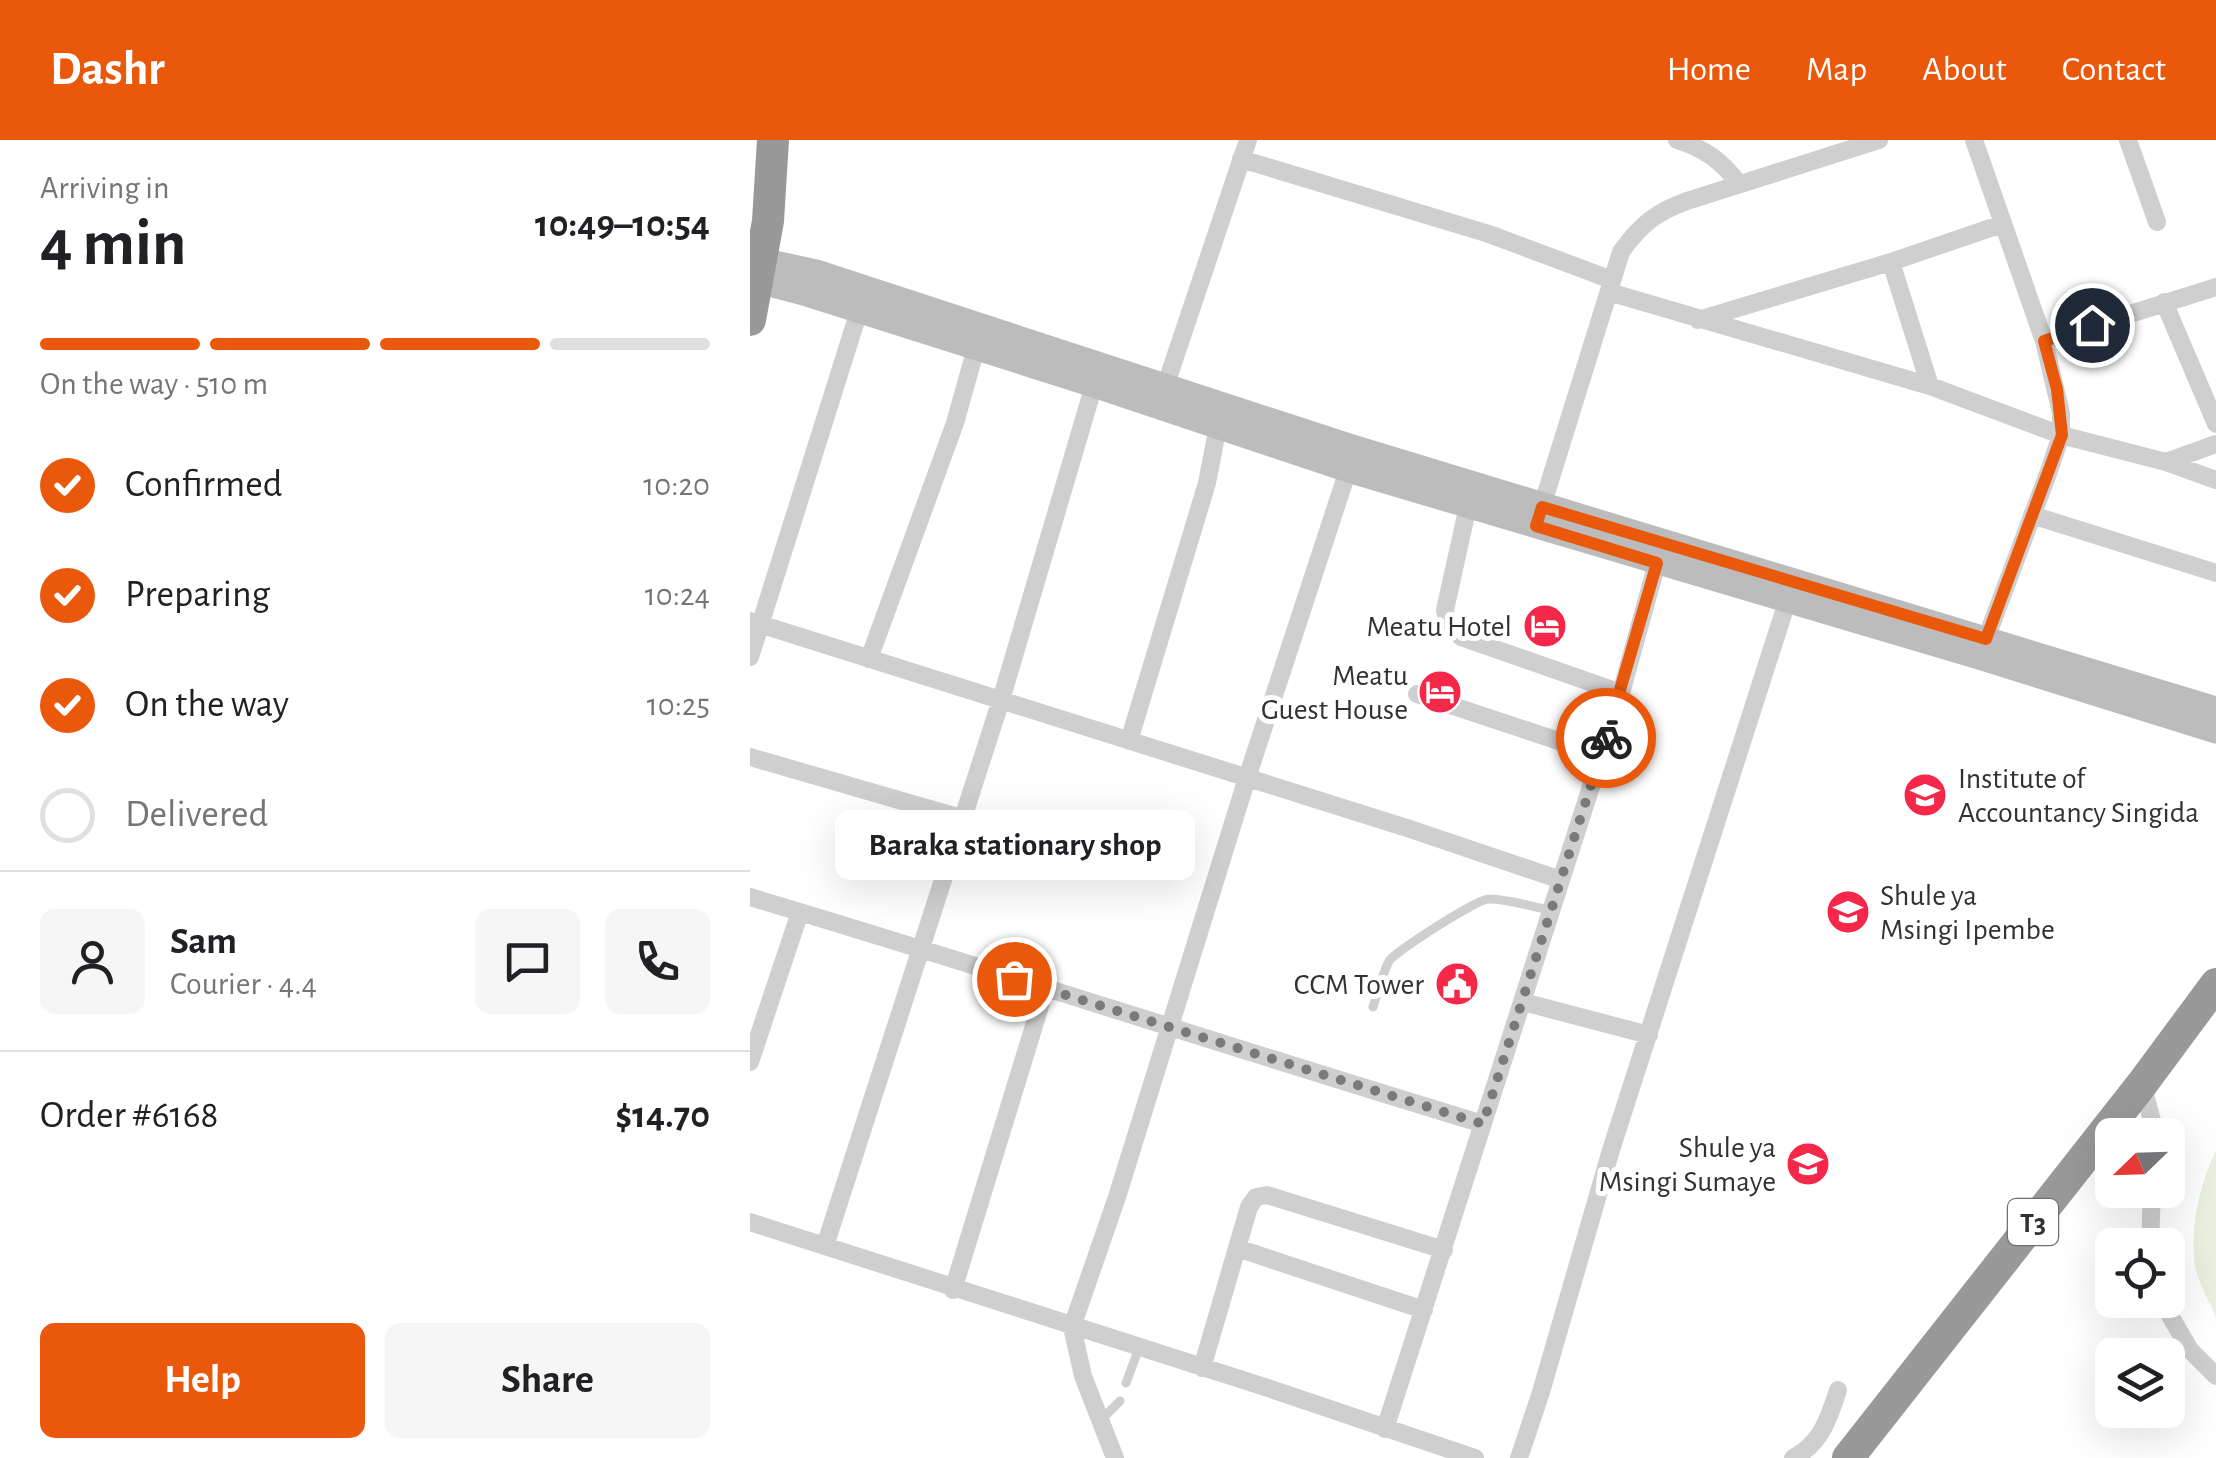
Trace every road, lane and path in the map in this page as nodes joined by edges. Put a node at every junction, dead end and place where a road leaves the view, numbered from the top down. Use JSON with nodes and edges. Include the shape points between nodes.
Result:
{"nodes":[{"id":1,"x":773,"y":140,"type":"edge"},
{"id":2,"x":1248,"y":140,"type":"edge"},
{"id":3,"x":1676,"y":140,"type":"edge"},
{"id":4,"x":1879,"y":140,"type":"edge"},
{"id":5,"x":1974,"y":140,"type":"edge"},
{"id":6,"x":2128,"y":140,"type":"edge"},
{"id":7,"x":1241,"y":160,"type":"junction"},
{"id":8,"x":1739,"y":184,"type":"junction"},
{"id":9,"x":2156,"y":222,"type":"dead end"},
{"id":10,"x":2002,"y":224,"type":"junction"},
{"id":11,"x":1891,"y":262,"type":"junction"},
{"id":12,"x":755,"y":271,"type":"edge"},
{"id":13,"x":1611,"y":286,"type":"junction"},
{"id":14,"x":2216,"y":287,"type":"edge"},
{"id":15,"x":2164,"y":302,"type":"junction"},
{"id":16,"x":859,"y":311,"type":"junction"},
{"id":17,"x":750,"y":320,"type":"edge"},
{"id":18,"x":1698,"y":320,"type":"junction"},
{"id":19,"x":2044,"y":341,"type":"junction"},
{"id":20,"x":976,"y":348,"type":"junction"},
{"id":21,"x":1094,"y":385,"type":"junction"},
{"id":22,"x":1930,"y":386,"type":"junction"},
{"id":23,"x":1162,"y":396,"type":"junction"},
{"id":24,"x":2216,"y":424,"type":"edge"},
{"id":25,"x":1218,"y":426,"type":"junction"},
{"id":26,"x":2062,"y":435,"type":"junction"},
{"id":27,"x":2216,"y":444,"type":"edge"},
{"id":28,"x":2166,"y":462,"type":"junction"},
{"id":29,"x":1348,"y":470,"type":"junction"},
{"id":30,"x":2216,"y":480,"type":"edge"},
{"id":31,"x":1468,"y":506,"type":"junction"},
{"id":32,"x":1539,"y":516,"type":"junction"},
{"id":33,"x":2032,"y":516,"type":"junction"},
{"id":34,"x":1657,"y":563,"type":"junction"},
{"id":35,"x":2216,"y":572,"type":"edge"},
{"id":36,"x":1787,"y":602,"type":"junction"},
{"id":37,"x":756,"y":623,"type":"edge"},
{"id":38,"x":1983,"y":648,"type":"junction"},
{"id":39,"x":750,"y":657,"type":"edge"},
{"id":40,"x":869,"y":659,"type":"junction"},
{"id":41,"x":1621,"y":693,"type":"junction"},
{"id":42,"x":1418,"y":694,"type":"dead end"},
{"id":43,"x":1001,"y":700,"type":"junction"},
{"id":44,"x":2216,"y":709,"type":"edge"},
{"id":45,"x":2216,"y":731,"type":"edge"},
{"id":46,"x":1129,"y":740,"type":"junction"},
{"id":47,"x":1601,"y":755,"type":"junction"},
{"id":48,"x":750,"y":757,"type":"edge"},
{"id":49,"x":1247,"y":778,"type":"junction"},
{"id":50,"x":962,"y":818,"type":"junction"},
{"id":51,"x":1561,"y":880,"type":"junction"},
{"id":52,"x":750,"y":897,"type":"edge"},
{"id":53,"x":1552,"y":910,"type":"junction"},
{"id":54,"x":800,"y":912,"type":"junction"},
{"id":55,"x":921,"y":948,"type":"junction"},
{"id":56,"x":2216,"y":984,"type":"edge"},
{"id":57,"x":1045,"y":990,"type":"junction"},
{"id":58,"x":1523,"y":1002,"type":"junction"},
{"id":59,"x":1373,"y":1006,"type":"dead end"},
{"id":60,"x":1168,"y":1028,"type":"junction"},
{"id":61,"x":1649,"y":1035,"type":"junction"},
{"id":62,"x":750,"y":1062,"type":"edge"},
{"id":63,"x":2142,"y":1084,"type":"junction"},
{"id":64,"x":2151,"y":1118,"type":"edge"},
{"id":65,"x":1483,"y":1124,"type":"junction"},
{"id":66,"x":750,"y":1222,"type":"edge"},
{"id":67,"x":825,"y":1246,"type":"junction"},
{"id":68,"x":1237,"y":1248,"type":"junction"},
{"id":69,"x":1444,"y":1250,"type":"junction"},
{"id":70,"x":953,"y":1290,"type":"junction"},
{"id":71,"x":1424,"y":1310,"type":"junction"},
{"id":72,"x":2171,"y":1318,"type":"edge"},
{"id":73,"x":1072,"y":1327,"type":"junction"},
{"id":74,"x":1139,"y":1348,"type":"junction"},
{"id":75,"x":1202,"y":1368,"type":"junction"},
{"id":76,"x":2216,"y":1376,"type":"edge"},
{"id":77,"x":1126,"y":1383,"type":"dead end"},
{"id":78,"x":1838,"y":1390,"type":"dead end"},
{"id":79,"x":1120,"y":1401,"type":"dead end"},
{"id":80,"x":1099,"y":1422,"type":"junction"},
{"id":81,"x":1385,"y":1430,"type":"junction"},
{"id":82,"x":1114,"y":1458,"type":"edge"},
{"id":83,"x":1475,"y":1458,"type":"edge"},
{"id":84,"x":1519,"y":1458,"type":"edge"},
{"id":85,"x":1793,"y":1458,"type":"edge"},
{"id":86,"x":1848,"y":1458,"type":"edge"}],
"edges":[{"from":1,"to":12,"type":"highway","via":[[768,221]]},
{"from":2,"to":7,"type":"street"},
{"from":3,"to":8,"type":"street","via":[[1708,152]]},
{"from":4,"to":8,"type":"street"},
{"from":5,"to":10,"type":"street"},
{"from":6,"to":9,"type":"street"},
{"from":7,"to":13,"type":"street","via":[[1488,234]]},
{"from":7,"to":23,"type":"street"},
{"from":8,"to":13,"type":"street","via":[[1661,210],[1638,227]]},
{"from":10,"to":11,"type":"street"},
{"from":10,"to":19,"type":"street"},
{"from":11,"to":18,"type":"street"},
{"from":11,"to":22,"type":"street"},
{"from":12,"to":16,"type":"main road"},
{"from":12,"to":17,"type":"highway"},
{"from":12,"to":23,"type":"main road","via":[[816,272],[1099,367]]},
{"from":13,"to":18,"type":"street"},
{"from":13,"to":32,"type":"street"},
{"from":14,"to":15,"type":"street"},
{"from":15,"to":19,"type":"street"},
{"from":15,"to":24,"type":"street"},
{"from":16,"to":20,"type":"main road"},
{"from":16,"to":37,"type":"street"},
{"from":18,"to":22,"type":"street"},
{"from":19,"to":26,"type":"street"},
{"from":20,"to":21,"type":"main road"},
{"from":20,"to":40,"type":"street"},
{"from":21,"to":23,"type":"main road"},
{"from":21,"to":43,"type":"street"},
{"from":22,"to":26,"type":"street"},
{"from":23,"to":25,"type":"main road"},
{"from":23,"to":32,"type":"main road","via":[[1476,483]]},
{"from":25,"to":29,"type":"main road"},
{"from":25,"to":46,"type":"street"},
{"from":26,"to":28,"type":"street"},
{"from":26,"to":33,"type":"street"},
{"from":27,"to":28,"type":"street"},
{"from":28,"to":30,"type":"street"},
{"from":29,"to":31,"type":"main road"},
{"from":29,"to":49,"type":"street"},
{"from":31,"to":32,"type":"main road"},
{"from":31,"to":41,"type":"street","via":[[1445,610],[1452,630]]},
{"from":32,"to":34,"type":"main road"},
{"from":32,"to":38,"type":"main road"},
{"from":33,"to":35,"type":"street"},
{"from":33,"to":38,"type":"street"},
{"from":34,"to":36,"type":"main road"},
{"from":34,"to":41,"type":"street"},
{"from":36,"to":38,"type":"main road"},
{"from":36,"to":61,"type":"street"},
{"from":37,"to":39,"type":"street"},
{"from":37,"to":40,"type":"street"},
{"from":38,"to":44,"type":"main road"},
{"from":38,"to":45,"type":"main road"},
{"from":40,"to":43,"type":"street"},
{"from":41,"to":47,"type":"street"},
{"from":42,"to":47,"type":"street"},
{"from":43,"to":46,"type":"street"},
{"from":43,"to":50,"type":"street"},
{"from":46,"to":49,"type":"street"},
{"from":47,"to":51,"type":"street"},
{"from":48,"to":50,"type":"street"},
{"from":49,"to":51,"type":"street"},
{"from":49,"to":60,"type":"street"},
{"from":50,"to":55,"type":"street"},
{"from":51,"to":53,"type":"street"},
{"from":52,"to":54,"type":"street"},
{"from":53,"to":58,"type":"street"},
{"from":53,"to":59,"type":"lane","via":[[1486,898],[1472,903],[1402,947],[1390,960]]},
{"from":54,"to":55,"type":"street"},
{"from":54,"to":62,"type":"street"},
{"from":55,"to":57,"type":"street"},
{"from":55,"to":67,"type":"street"},
{"from":56,"to":63,"type":"highway","number":"T3"},
{"from":57,"to":60,"type":"street"},
{"from":57,"to":70,"type":"street"},
{"from":58,"to":61,"type":"street"},
{"from":58,"to":65,"type":"street"},
{"from":60,"to":65,"type":"street"},
{"from":60,"to":73,"type":"street"},
{"from":61,"to":84,"type":"street"},
{"from":63,"to":64,"type":"street"},
{"from":63,"to":86,"type":"highway","number":"T3"},
{"from":65,"to":69,"type":"street"},
{"from":66,"to":67,"type":"street"},
{"from":67,"to":70,"type":"street"},
{"from":68,"to":69,"type":"street","via":[[1249,1207],[1266,1195]]},
{"from":68,"to":71,"type":"street"},
{"from":68,"to":75,"type":"street"},
{"from":69,"to":71,"type":"street"},
{"from":70,"to":73,"type":"street"},
{"from":71,"to":81,"type":"street"},
{"from":72,"to":76,"type":"street"},
{"from":73,"to":74,"type":"street"},
{"from":73,"to":80,"type":"street"},
{"from":74,"to":75,"type":"street"},
{"from":74,"to":77,"type":"lane"},
{"from":75,"to":81,"type":"street"},
{"from":78,"to":85,"type":"street","via":[[1821,1435]]},
{"from":79,"to":80,"type":"lane"},
{"from":80,"to":82,"type":"street"},
{"from":81,"to":83,"type":"street"}]}
